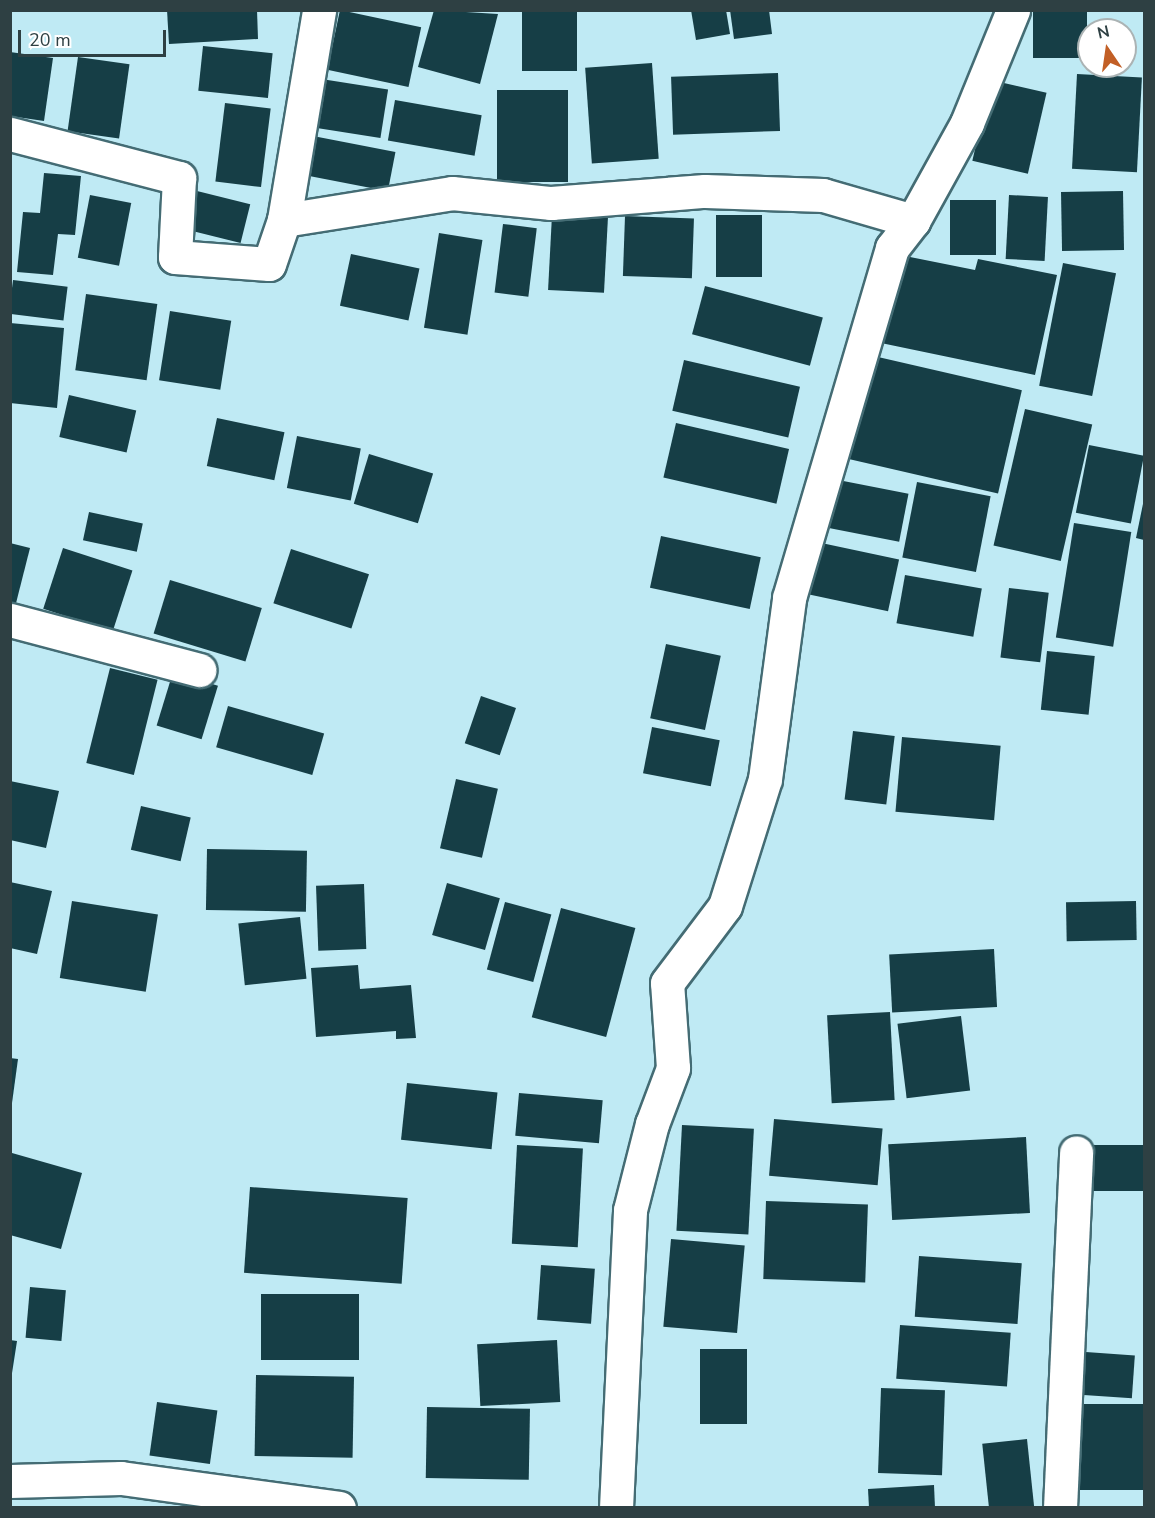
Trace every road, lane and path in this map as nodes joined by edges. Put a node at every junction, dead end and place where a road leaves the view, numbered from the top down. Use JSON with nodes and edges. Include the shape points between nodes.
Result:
{"nodes":[{"id":1,"x":319,"y":10,"type":"edge"},
{"id":2,"x":1013,"y":10,"type":"edge"},
{"id":3,"x":10,"y":134,"type":"edge"},
{"id":4,"x":285,"y":220,"type":"junction"},
{"id":5,"x":913,"y":221,"type":"junction"},
{"id":6,"x":10,"y":620,"type":"edge"},
{"id":7,"x":199,"y":670,"type":"dead end"},
{"id":8,"x":1076,"y":1152,"type":"dead end"},
{"id":9,"x":10,"y":1481,"type":"edge"},
{"id":10,"x":339,"y":1508,"type":"edge"},
{"id":11,"x":616,"y":1508,"type":"edge"},
{"id":12,"x":1060,"y":1508,"type":"edge"}],
"edges":[{"from":1,"to":4,"type":"street"},
{"from":2,"to":5,"type":"street","via":[[967,123]]},
{"from":3,"to":4,"type":"street","via":[[179,177],[175,257],[269,264]]},
{"from":4,"to":5,"type":"street","via":[[452,193],[551,203],[705,191],[823,195]]},
{"from":5,"to":11,"type":"street","via":[[892,248],[789,598],[765,779],[725,906],[667,983],[673,1068],[652,1124],[630,1210]]},
{"from":6,"to":7,"type":"street"},
{"from":8,"to":12,"type":"street"},
{"from":9,"to":10,"type":"street","via":[[121,1478]]}]}
